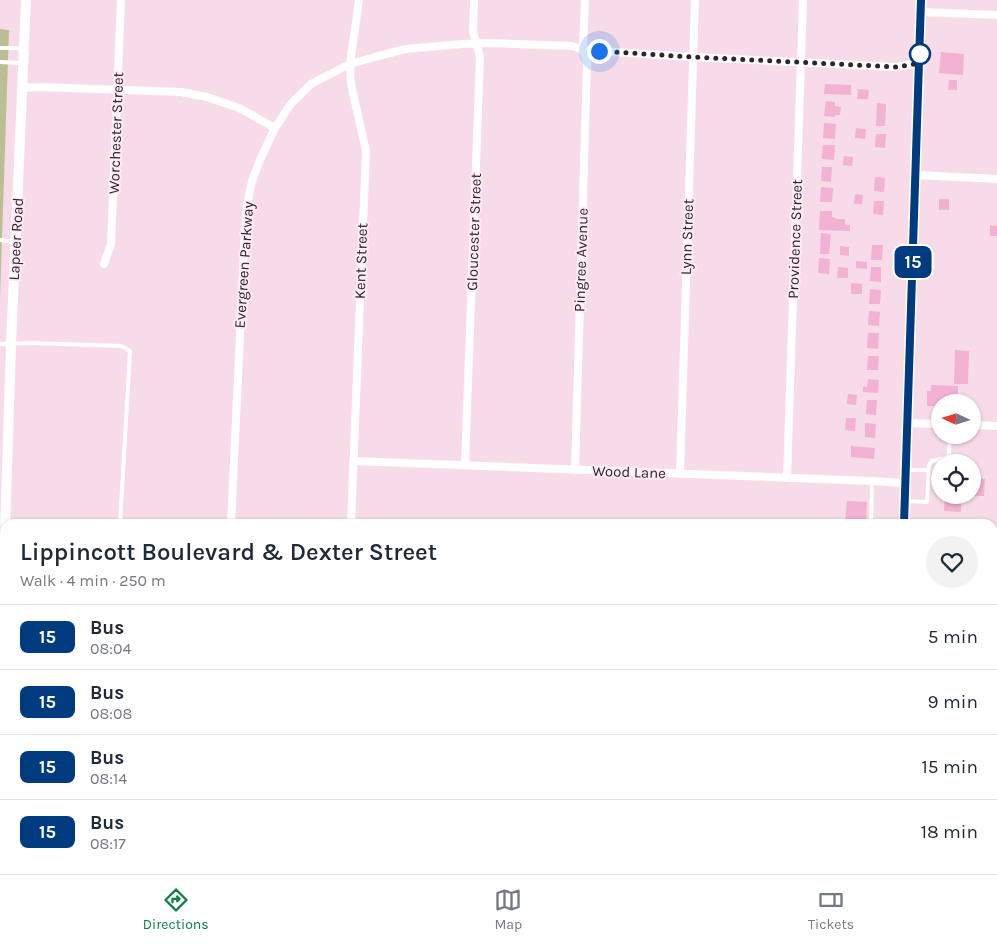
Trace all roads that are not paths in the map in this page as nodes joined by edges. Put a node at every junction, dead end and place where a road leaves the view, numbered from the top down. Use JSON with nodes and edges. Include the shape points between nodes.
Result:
{"nodes":[{"id":1,"x":26,"y":0,"type":"edge"},
{"id":2,"x":121,"y":0,"type":"edge"},
{"id":3,"x":359,"y":0,"type":"edge"},
{"id":4,"x":474,"y":0,"type":"edge"},
{"id":5,"x":585,"y":0,"type":"edge"},
{"id":6,"x":695,"y":0,"type":"edge"},
{"id":7,"x":803,"y":0,"type":"edge"},
{"id":8,"x":921,"y":0,"type":"edge"},
{"id":9,"x":921,"y":12,"type":"junction"},
{"id":10,"x":997,"y":15,"type":"edge"},
{"id":11,"x":476,"y":43,"type":"junction"},
{"id":12,"x":0,"y":48,"type":"edge"},
{"id":13,"x":24,"y":48,"type":"junction"},
{"id":14,"x":583,"y":50,"type":"junction"},
{"id":15,"x":692,"y":57,"type":"junction"},
{"id":16,"x":0,"y":62,"type":"edge"},
{"id":17,"x":801,"y":62,"type":"junction"},
{"id":18,"x":24,"y":63,"type":"junction"},
{"id":19,"x":920,"y":63,"type":"junction"},
{"id":20,"x":350,"y":64,"type":"junction"},
{"id":21,"x":23,"y":88,"type":"junction"},
{"id":22,"x":118,"y":90,"type":"junction"},
{"id":23,"x":275,"y":128,"type":"junction"},
{"id":24,"x":916,"y":175,"type":"junction"},
{"id":25,"x":997,"y":179,"type":"edge"},
{"id":26,"x":0,"y":240,"type":"edge"},
{"id":27,"x":15,"y":242,"type":"junction"},
{"id":28,"x":104,"y":264,"type":"dead end"},
{"id":29,"x":5,"y":344,"type":"edge"},
{"id":30,"x":908,"y":423,"type":"junction"},
{"id":31,"x":931,"y":424,"type":"edge"},
{"id":32,"x":981,"y":425,"type":"edge"},
{"id":33,"x":997,"y":426,"type":"edge"},
{"id":34,"x":950,"y":444,"type":"edge"},
{"id":35,"x":354,"y":461,"type":"junction"},
{"id":36,"x":466,"y":465,"type":"junction"},
{"id":37,"x":575,"y":470,"type":"junction"},
{"id":38,"x":906,"y":470,"type":"junction"},
{"id":39,"x":928,"y":470,"type":"junction"},
{"id":40,"x":680,"y":474,"type":"junction"},
{"id":41,"x":787,"y":478,"type":"junction"},
{"id":42,"x":872,"y":480,"type":"junction"},
{"id":43,"x":906,"y":483,"type":"junction"},
{"id":44,"x":905,"y":501,"type":"junction"},
{"id":45,"x":3,"y":519,"type":"edge"},
{"id":46,"x":120,"y":519,"type":"edge"},
{"id":47,"x":231,"y":519,"type":"edge"},
{"id":48,"x":351,"y":519,"type":"edge"},
{"id":49,"x":871,"y":519,"type":"edge"},
{"id":50,"x":904,"y":519,"type":"edge"},
{"id":51,"x":0,"y":671,"type":"edge"},
{"id":52,"x":0,"y":682,"type":"edge"},
{"id":53,"x":0,"y":688,"type":"edge"}],
"edges":[{"from":1,"to":13,"type":"main road","name":"Lapeer Road"},
{"from":2,"to":22,"type":"street","name":"Worchester Street"},
{"from":3,"to":20,"type":"street","name":"Kent Street"},
{"from":4,"to":11,"type":"street","name":"Gloucester Street"},
{"from":5,"to":14,"type":"street"},
{"from":6,"to":15,"type":"street","name":"Lynn Street"},
{"from":7,"to":17,"type":"street","name":"Providence Street"},
{"from":8,"to":9,"type":"street"},
{"from":9,"to":10,"type":"street"},
{"from":9,"to":19,"type":"street"},
{"from":11,"to":14,"type":"street","name":"Evergreen Parkway","via":[[572,46]]},
{"from":11,"to":20,"type":"street","name":"Evergreen Parkway","via":[[406,49]]},
{"from":11,"to":36,"type":"street","name":"Gloucester Street","via":[[480,57]]},
{"from":12,"to":13,"type":"lane"},
{"from":13,"to":18,"type":"main road","name":"Lapeer Road"},
{"from":14,"to":15,"type":"street","name":"Evergreen Parkway"},
{"from":14,"to":37,"type":"street","name":"Pingree Avenue","via":[[586,63]]},
{"from":15,"to":17,"type":"street","name":"Evergreen Parkway"},
{"from":15,"to":40,"type":"street","name":"Lynn Street"},
{"from":16,"to":18,"type":"lane"},
{"from":17,"to":19,"type":"street","name":"Evergreen Parkway","via":[[897,67]]},
{"from":17,"to":41,"type":"street","name":"Providence Street"},
{"from":18,"to":21,"type":"main road","name":"Lapeer Road"},
{"from":19,"to":24,"type":"street"},
{"from":20,"to":23,"type":"street","name":"Evergreen Parkway","via":[[311,84],[290,105]]},
{"from":20,"to":35,"type":"street","name":"Kent Street","via":[[351,84],[366,151]]},
{"from":21,"to":22,"type":"street"},
{"from":21,"to":27,"type":"main road","name":"Lapeer Road"},
{"from":22,"to":23,"type":"street","via":[[181,92],[207,97],[239,108]]},
{"from":22,"to":28,"type":"street","name":"Worchester Street","via":[[111,244]]},
{"from":23,"to":47,"type":"street","name":"Evergreen Parkway","via":[[252,181],[246,210]]},
{"from":24,"to":25,"type":"street"},
{"from":24,"to":30,"type":"street"},
{"from":26,"to":27,"type":"lane"},
{"from":27,"to":29,"type":"main road","name":"Lapeer Road"},
{"from":29,"to":45,"type":"main road","name":"Lapeer Road"},
{"from":29,"to":46,"type":"lane","via":[[121,346],[130,351]]},
{"from":30,"to":31,"type":"street"},
{"from":30,"to":38,"type":"street"},
{"from":32,"to":33,"type":"street"},
{"from":34,"to":39,"type":"lane","via":[[949,455],[932,461]]},
{"from":35,"to":36,"type":"street","name":"Wood Lane"},
{"from":35,"to":48,"type":"street","name":"Kent Street"},
{"from":36,"to":37,"type":"street","name":"Wood Lane"},
{"from":37,"to":40,"type":"street","name":"Wood Lane"},
{"from":38,"to":39,"type":"lane"},
{"from":38,"to":43,"type":"street"},
{"from":39,"to":44,"type":"lane","via":[[927,502]]},
{"from":40,"to":41,"type":"street","name":"Wood Lane"},
{"from":41,"to":42,"type":"street","name":"Wood Lane"},
{"from":42,"to":43,"type":"street","name":"Wood Lane"},
{"from":42,"to":49,"type":"lane"},
{"from":43,"to":44,"type":"street"},
{"from":44,"to":50,"type":"street"},
{"from":51,"to":52,"type":"main road","name":"Lapeer Road"},
{"from":52,"to":53,"type":"main road","name":"Lapeer Road"}]}
